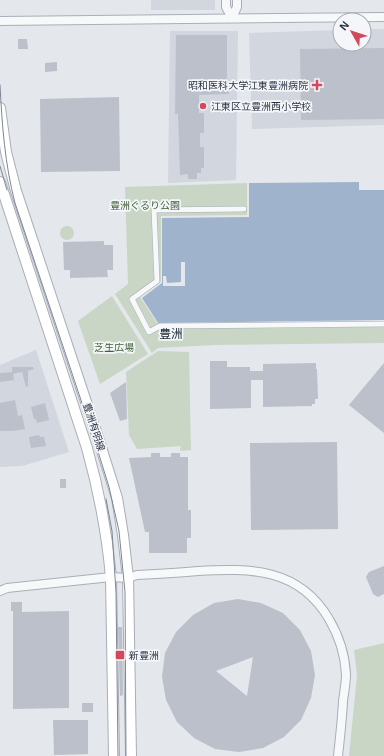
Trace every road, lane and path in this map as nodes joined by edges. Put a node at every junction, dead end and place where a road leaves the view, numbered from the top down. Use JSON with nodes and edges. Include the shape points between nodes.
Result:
{"nodes":[{"id":1,"x":226,"y":0,"type":"edge"},
{"id":2,"x":237,"y":0,"type":"edge"},
{"id":3,"x":384,"y":17,"type":"edge"},
{"id":4,"x":232,"y":18,"type":"junction"},
{"id":5,"x":0,"y":20,"type":"edge"},
{"id":6,"x":0,"y":108,"type":"edge"},
{"id":7,"x":0,"y":182,"type":"edge"},
{"id":8,"x":244,"y":209,"type":"dead end"},
{"id":9,"x":384,"y":324,"type":"edge"},
{"id":10,"x":111,"y":578,"type":"junction"},
{"id":11,"x":128,"y":578,"type":"junction"},
{"id":12,"x":0,"y":591,"type":"edge"},
{"id":13,"x":114,"y":756,"type":"edge"},
{"id":14,"x":131,"y":756,"type":"edge"},
{"id":15,"x":338,"y":756,"type":"edge"}],
"edges":[{"from":1,"to":4,"type":"street","via":[[226,7]]},
{"from":2,"to":4,"type":"street","via":[[238,7]]},
{"from":3,"to":4,"type":"street"},
{"from":4,"to":5,"type":"street"},
{"from":6,"to":11,"type":"main road","name":"豊洲有明線","via":[[4,140],[16,191],[117,498]]},
{"from":7,"to":10,"type":"main road","name":"豊洲有明線","via":[[97,483],[109,549]]},
{"from":8,"to":9,"type":"street","via":[[154,210],[157,281],[132,299],[150,332],[160,326]]},
{"from":10,"to":11,"type":"street"},
{"from":10,"to":12,"type":"street","via":[[7,588]]},
{"from":10,"to":13,"type":"main road","name":"豊洲有明線"},
{"from":11,"to":14,"type":"main road","name":"豊洲有明線"},
{"from":11,"to":15,"type":"street","via":[[138,575],[222,570],[258,571],[296,585],[314,599],[324,610],[336,631],[343,652],[346,675]]}]}
